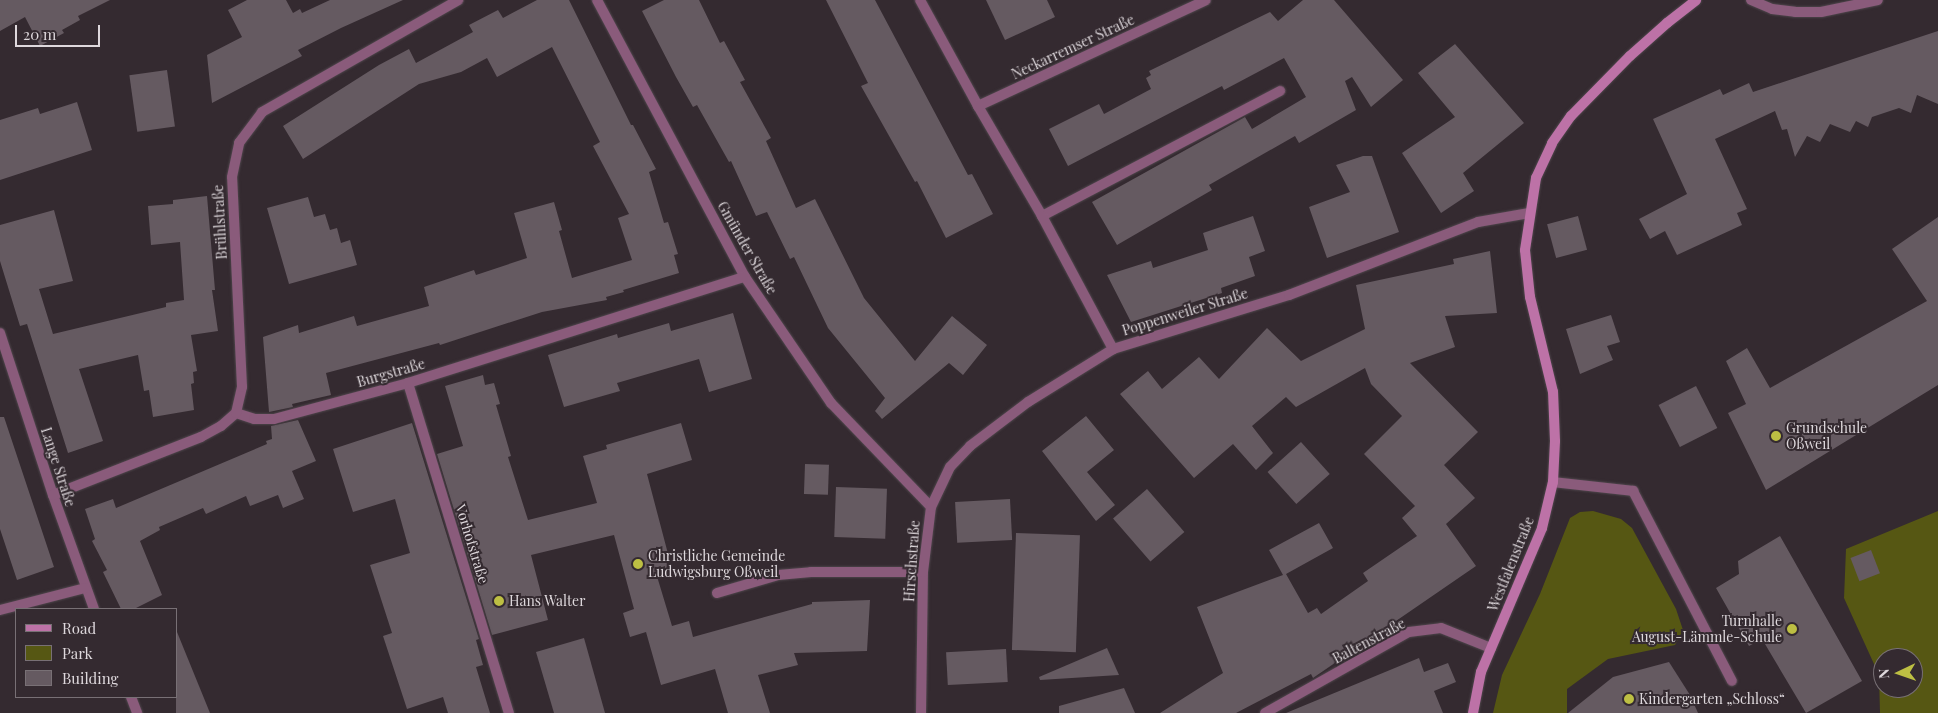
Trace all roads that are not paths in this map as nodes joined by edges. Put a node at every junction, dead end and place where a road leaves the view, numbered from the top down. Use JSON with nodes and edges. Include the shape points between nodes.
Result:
{"nodes":[{"id":1,"x":458,"y":0,"type":"edge"},
{"id":2,"x":597,"y":0,"type":"edge"},
{"id":3,"x":920,"y":0,"type":"edge"},
{"id":4,"x":1206,"y":0,"type":"edge"},
{"id":5,"x":1696,"y":0,"type":"edge"},
{"id":6,"x":1751,"y":0,"type":"edge"},
{"id":7,"x":1878,"y":0,"type":"edge"},
{"id":8,"x":1280,"y":91,"type":"dead end"},
{"id":9,"x":978,"y":106,"type":"junction"},
{"id":10,"x":1529,"y":213,"type":"junction"},
{"id":11,"x":1042,"y":216,"type":"junction"},
{"id":12,"x":745,"y":277,"type":"junction"},
{"id":13,"x":0,"y":333,"type":"edge"},
{"id":14,"x":1113,"y":349,"type":"junction"},
{"id":15,"x":408,"y":383,"type":"junction"},
{"id":16,"x":236,"y":413,"type":"junction"},
{"id":17,"x":1553,"y":482,"type":"junction"},
{"id":18,"x":53,"y":496,"type":"junction"},
{"id":19,"x":931,"y":508,"type":"junction"},
{"id":20,"x":923,"y":572,"type":"junction"},
{"id":21,"x":85,"y":588,"type":"junction"},
{"id":22,"x":717,"y":594,"type":"dead end"},
{"id":23,"x":94,"y":608,"type":"edge"},
{"id":24,"x":0,"y":610,"type":"edge"},
{"id":25,"x":1491,"y":648,"type":"junction"},
{"id":26,"x":1732,"y":680,"type":"dead end"},
{"id":27,"x":131,"y":698,"type":"edge"},
{"id":28,"x":138,"y":713,"type":"edge"},
{"id":29,"x":509,"y":713,"type":"edge"},
{"id":30,"x":921,"y":713,"type":"edge"},
{"id":31,"x":1264,"y":713,"type":"edge"},
{"id":32,"x":1473,"y":713,"type":"edge"}],
"edges":[{"from":1,"to":16,"type":"street","name":"Brühlstraße","via":[[262,112],[239,143],[232,177],[242,387]]},
{"from":2,"to":12,"type":"street","name":"Gmünder Straße"},
{"from":3,"to":9,"type":"street","name":"Poppenweiler Straße"},
{"from":4,"to":9,"type":"street","name":"Neckarremser Straße"},
{"from":5,"to":10,"type":"main road","name":"Westfalenstraße","via":[[1645,43],[1571,116],[1552,143],[1536,178]]},
{"from":6,"to":7,"type":"street","via":[[1772,9],[1795,12],[1821,12]]},
{"from":8,"to":11,"type":"street"},
{"from":9,"to":11,"type":"street","name":"Poppenweiler Straße"},
{"from":10,"to":14,"type":"street","name":"Poppenweiler Straße","via":[[1478,222],[1289,295]]},
{"from":10,"to":17,"type":"main road","name":"Westfalenstraße","via":[[1525,250],[1530,297],[1553,392]]},
{"from":11,"to":14,"type":"street","name":"Poppenweiler Straße"},
{"from":12,"to":15,"type":"street","name":"Burgstraße"},
{"from":12,"to":19,"type":"street","name":"Gmünder Straße","via":[[831,402]]},
{"from":13,"to":18,"type":"street","name":"Lange Straße"},
{"from":14,"to":19,"type":"street","name":"Hirschstraße","via":[[1028,402],[970,446],[950,467]]},
{"from":15,"to":16,"type":"street","name":"Burgstraße","via":[[274,419],[254,419]]},
{"from":15,"to":29,"type":"street","name":"Vorhofstraße"},
{"from":16,"to":18,"type":"street","via":[[201,437]]},
{"from":17,"to":25,"type":"main road","name":"Westfalenstraße","via":[[1542,528]]},
{"from":17,"to":26,"type":"street","via":[[1633,491]]},
{"from":18,"to":21,"type":"street","name":"Lange Straße"},
{"from":19,"to":20,"type":"street","name":"Hirschstraße"},
{"from":20,"to":22,"type":"street","via":[[778,575]]},
{"from":20,"to":30,"type":"street","name":"Hirschstraße"},
{"from":21,"to":23,"type":"street","name":"Lange Straße"},
{"from":21,"to":24,"type":"street"},
{"from":25,"to":31,"type":"street","name":"Baltenstraße","via":[[1441,628],[1409,632]]},
{"from":25,"to":32,"type":"main road","name":"Westfalenstraße","via":[[1481,672]]},
{"from":27,"to":28,"type":"street"}]}
